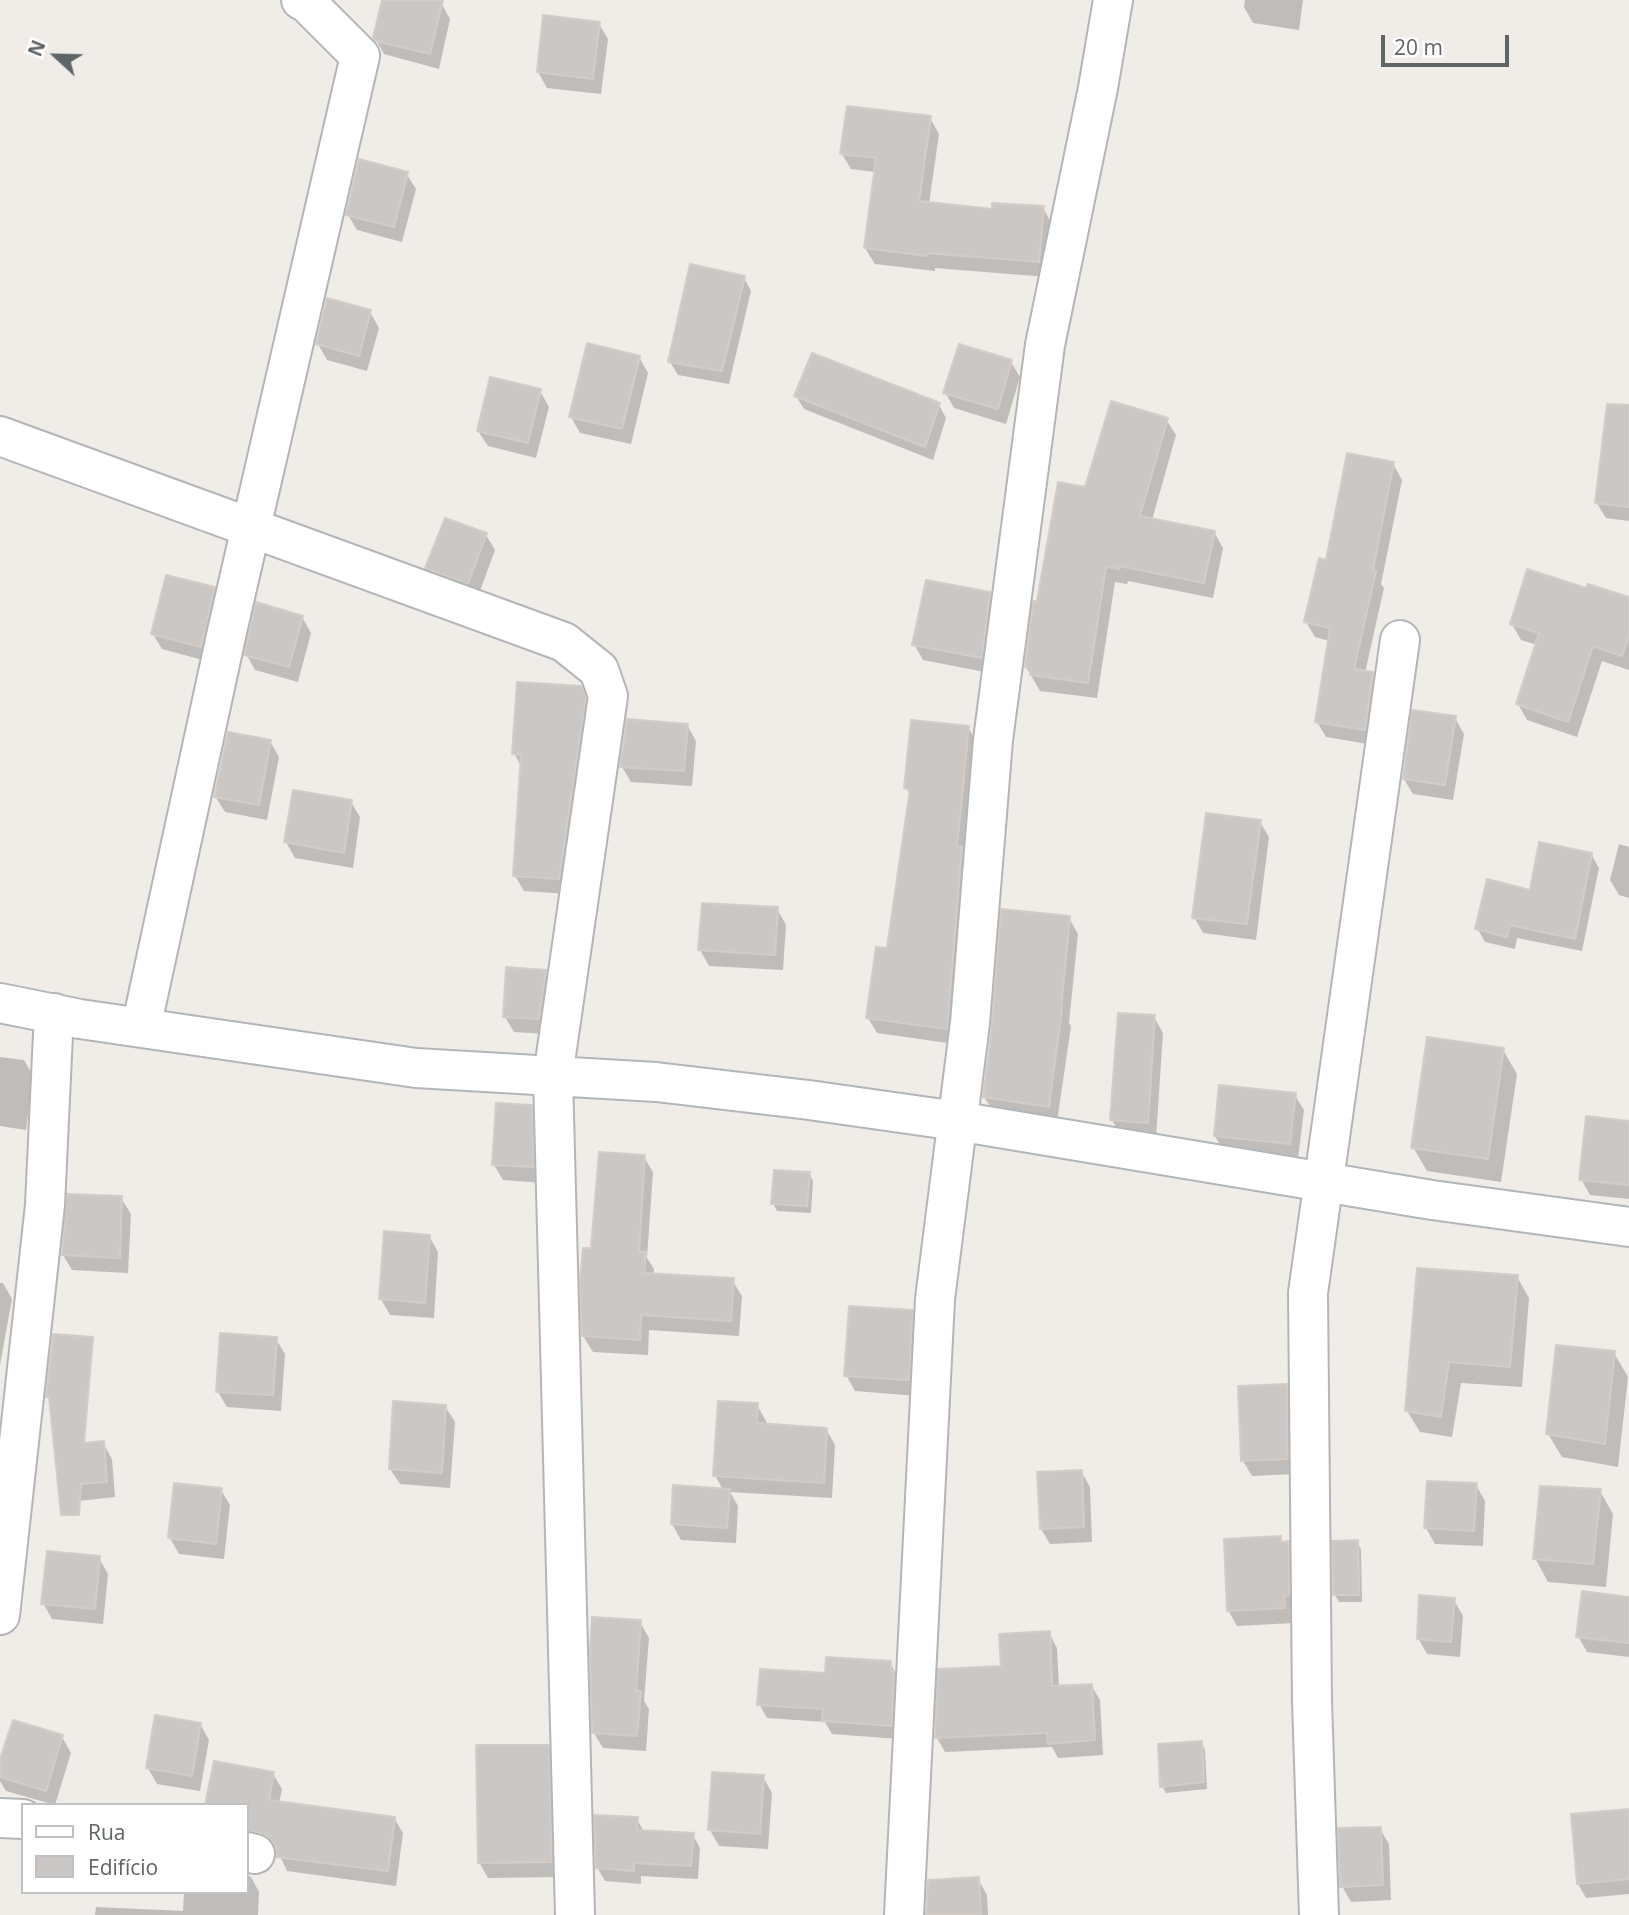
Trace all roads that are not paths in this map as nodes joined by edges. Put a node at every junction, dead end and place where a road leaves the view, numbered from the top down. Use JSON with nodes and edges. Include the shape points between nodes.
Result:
{"nodes":[{"id":1,"x":301,"y":0,"type":"edge"},
{"id":2,"x":1113,"y":0,"type":"edge"},
{"id":3,"x":0,"y":436,"type":"edge"},
{"id":4,"x":252,"y":530,"type":"junction"},
{"id":5,"x":1400,"y":640,"type":"dead end"},
{"id":6,"x":0,"y":1003,"type":"edge"},
{"id":7,"x":54,"y":1013,"type":"junction"},
{"id":8,"x":141,"y":1028,"type":"junction"},
{"id":9,"x":553,"y":1076,"type":"junction"},
{"id":10,"x":957,"y":1121,"type":"junction"},
{"id":11,"x":1325,"y":1182,"type":"junction"},
{"id":12,"x":1629,"y":1227,"type":"edge"},
{"id":13,"x":0,"y":1615,"type":"edge"},
{"id":14,"x":0,"y":1818,"type":"edge"},
{"id":15,"x":21,"y":1819,"type":"edge"},
{"id":16,"x":575,"y":1915,"type":"edge"},
{"id":17,"x":904,"y":1915,"type":"edge"},
{"id":18,"x":1318,"y":1915,"type":"edge"}],
"edges":[{"from":1,"to":4,"type":"street","via":[[360,56]]},
{"from":2,"to":10,"type":"street","via":[[1045,345],[993,740],[970,1023]]},
{"from":3,"to":4,"type":"street"},
{"from":4,"to":8,"type":"street"},
{"from":4,"to":9,"type":"street","via":[[564,642],[598,670],[608,696]]},
{"from":5,"to":11,"type":"street"},
{"from":6,"to":7,"type":"street"},
{"from":7,"to":8,"type":"street"},
{"from":7,"to":13,"type":"street","via":[[45,1205]]},
{"from":8,"to":9,"type":"street","via":[[416,1068]]},
{"from":9,"to":10,"type":"street","via":[[656,1082]]},
{"from":9,"to":16,"type":"street"},
{"from":10,"to":11,"type":"street"},
{"from":10,"to":17,"type":"street","via":[[935,1299]]},
{"from":11,"to":12,"type":"street"},
{"from":11,"to":18,"type":"street","via":[[1308,1293]]},
{"from":14,"to":15,"type":"street"}]}
